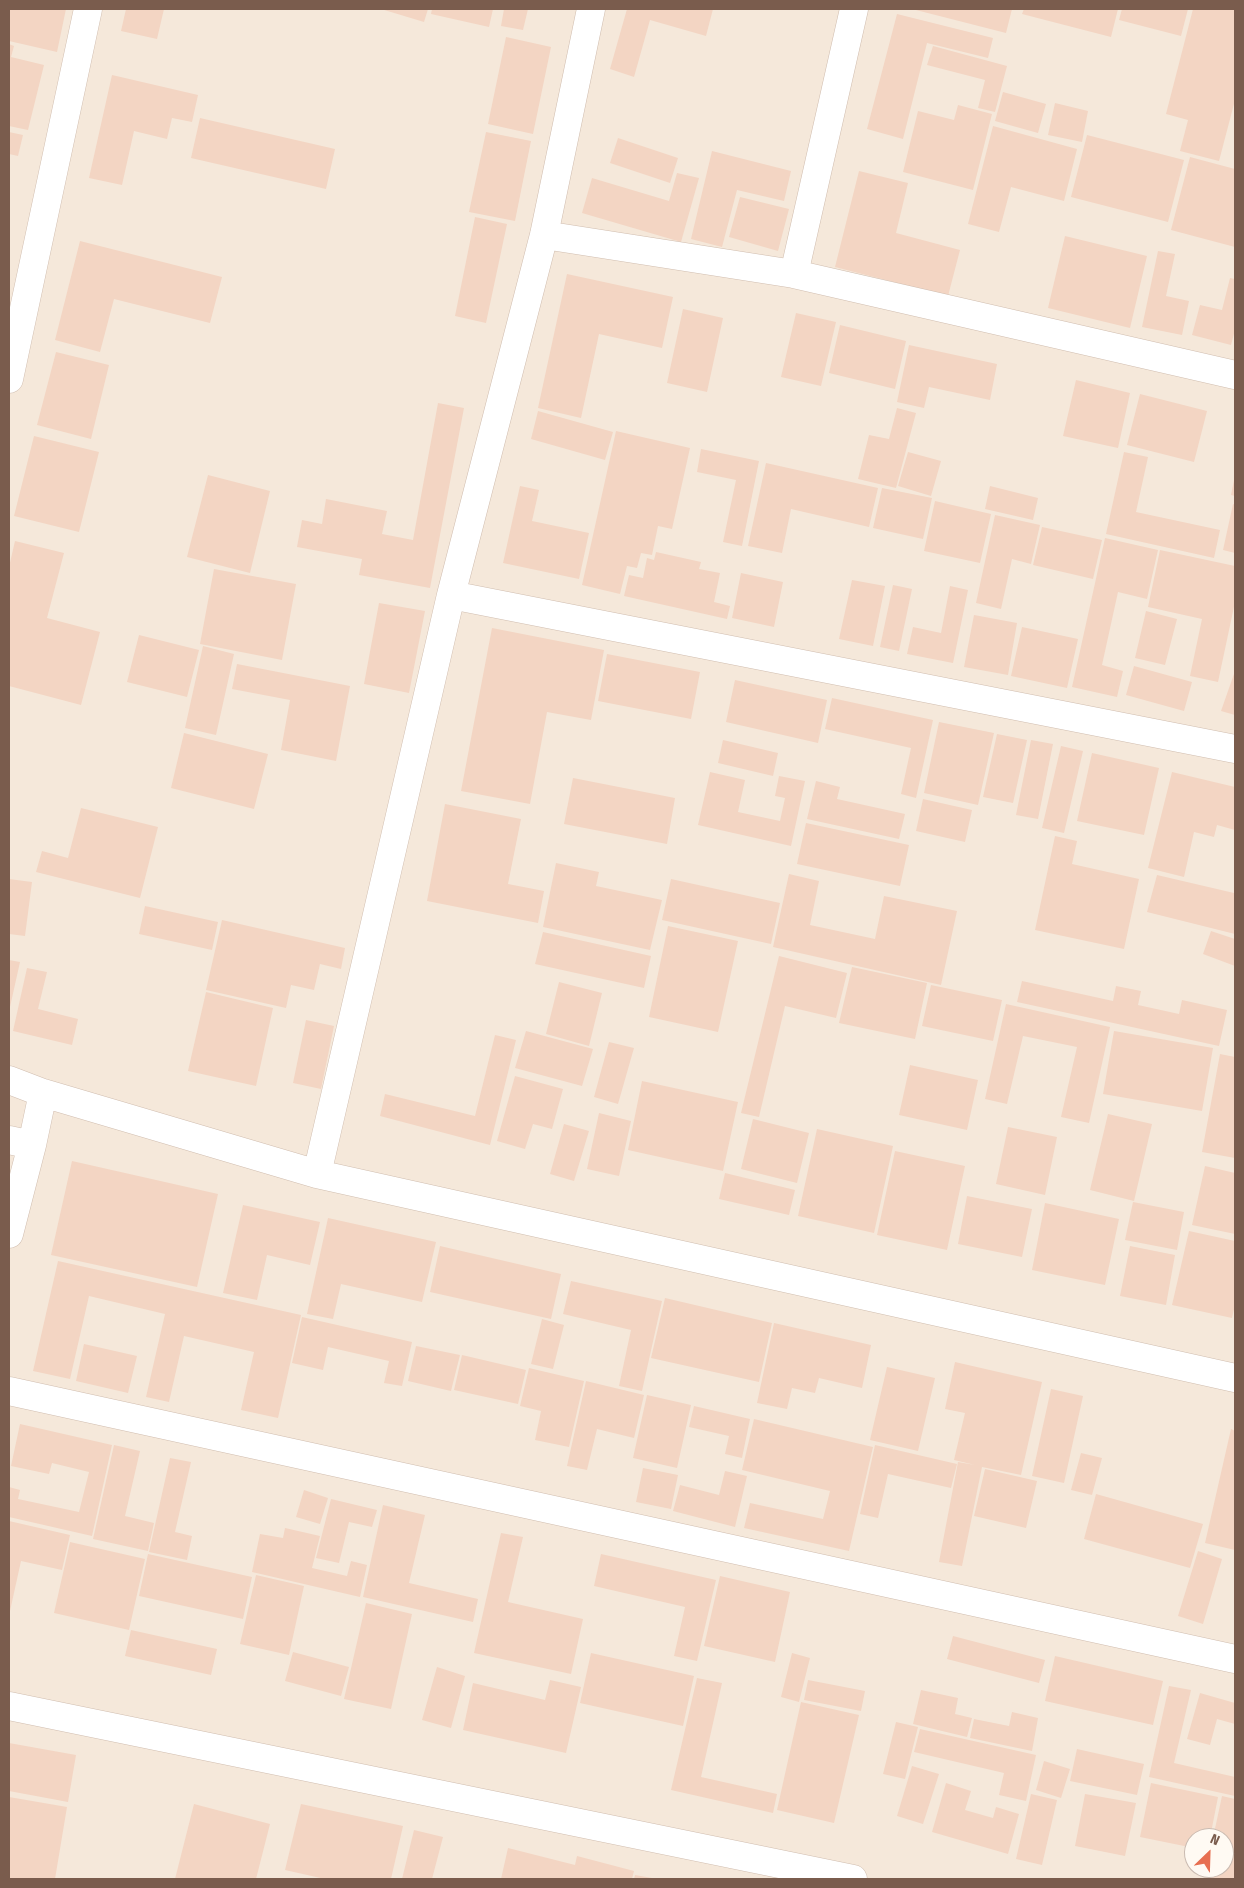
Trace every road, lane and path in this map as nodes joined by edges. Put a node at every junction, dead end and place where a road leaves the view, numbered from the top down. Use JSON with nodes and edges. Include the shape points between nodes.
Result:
{"nodes":[{"id":1,"x":88,"y":9,"type":"edge"},
{"id":2,"x":591,"y":9,"type":"edge"},
{"id":3,"x":854,"y":9,"type":"edge"},
{"id":4,"x":544,"y":235,"type":"junction"},
{"id":5,"x":794,"y":274,"type":"junction"},
{"id":6,"x":1235,"y":375,"type":"edge"},
{"id":7,"x":9,"y":379,"type":"edge"},
{"id":8,"x":451,"y":596,"type":"junction"},
{"id":9,"x":1235,"y":749,"type":"edge"},
{"id":10,"x":9,"y":1080,"type":"edge"},
{"id":11,"x":43,"y":1094,"type":"junction"},
{"id":12,"x":20,"y":1143,"type":"edge"},
{"id":13,"x":317,"y":1174,"type":"junction"},
{"id":14,"x":9,"y":1234,"type":"edge"},
{"id":15,"x":1235,"y":1378,"type":"edge"},
{"id":16,"x":9,"y":1391,"type":"edge"},
{"id":17,"x":1235,"y":1659,"type":"edge"},
{"id":18,"x":9,"y":1706,"type":"edge"},
{"id":19,"x":853,"y":1879,"type":"edge"}],
"edges":[{"from":1,"to":7,"type":"street"},
{"from":2,"to":4,"type":"street"},
{"from":3,"to":5,"type":"street"},
{"from":4,"to":5,"type":"street"},
{"from":4,"to":8,"type":"street"},
{"from":5,"to":6,"type":"street"},
{"from":8,"to":9,"type":"street"},
{"from":8,"to":13,"type":"street"},
{"from":10,"to":11,"type":"street"},
{"from":11,"to":12,"type":"street"},
{"from":11,"to":13,"type":"street"},
{"from":12,"to":14,"type":"street"},
{"from":13,"to":15,"type":"street"},
{"from":16,"to":17,"type":"street"},
{"from":18,"to":19,"type":"street"}]}
